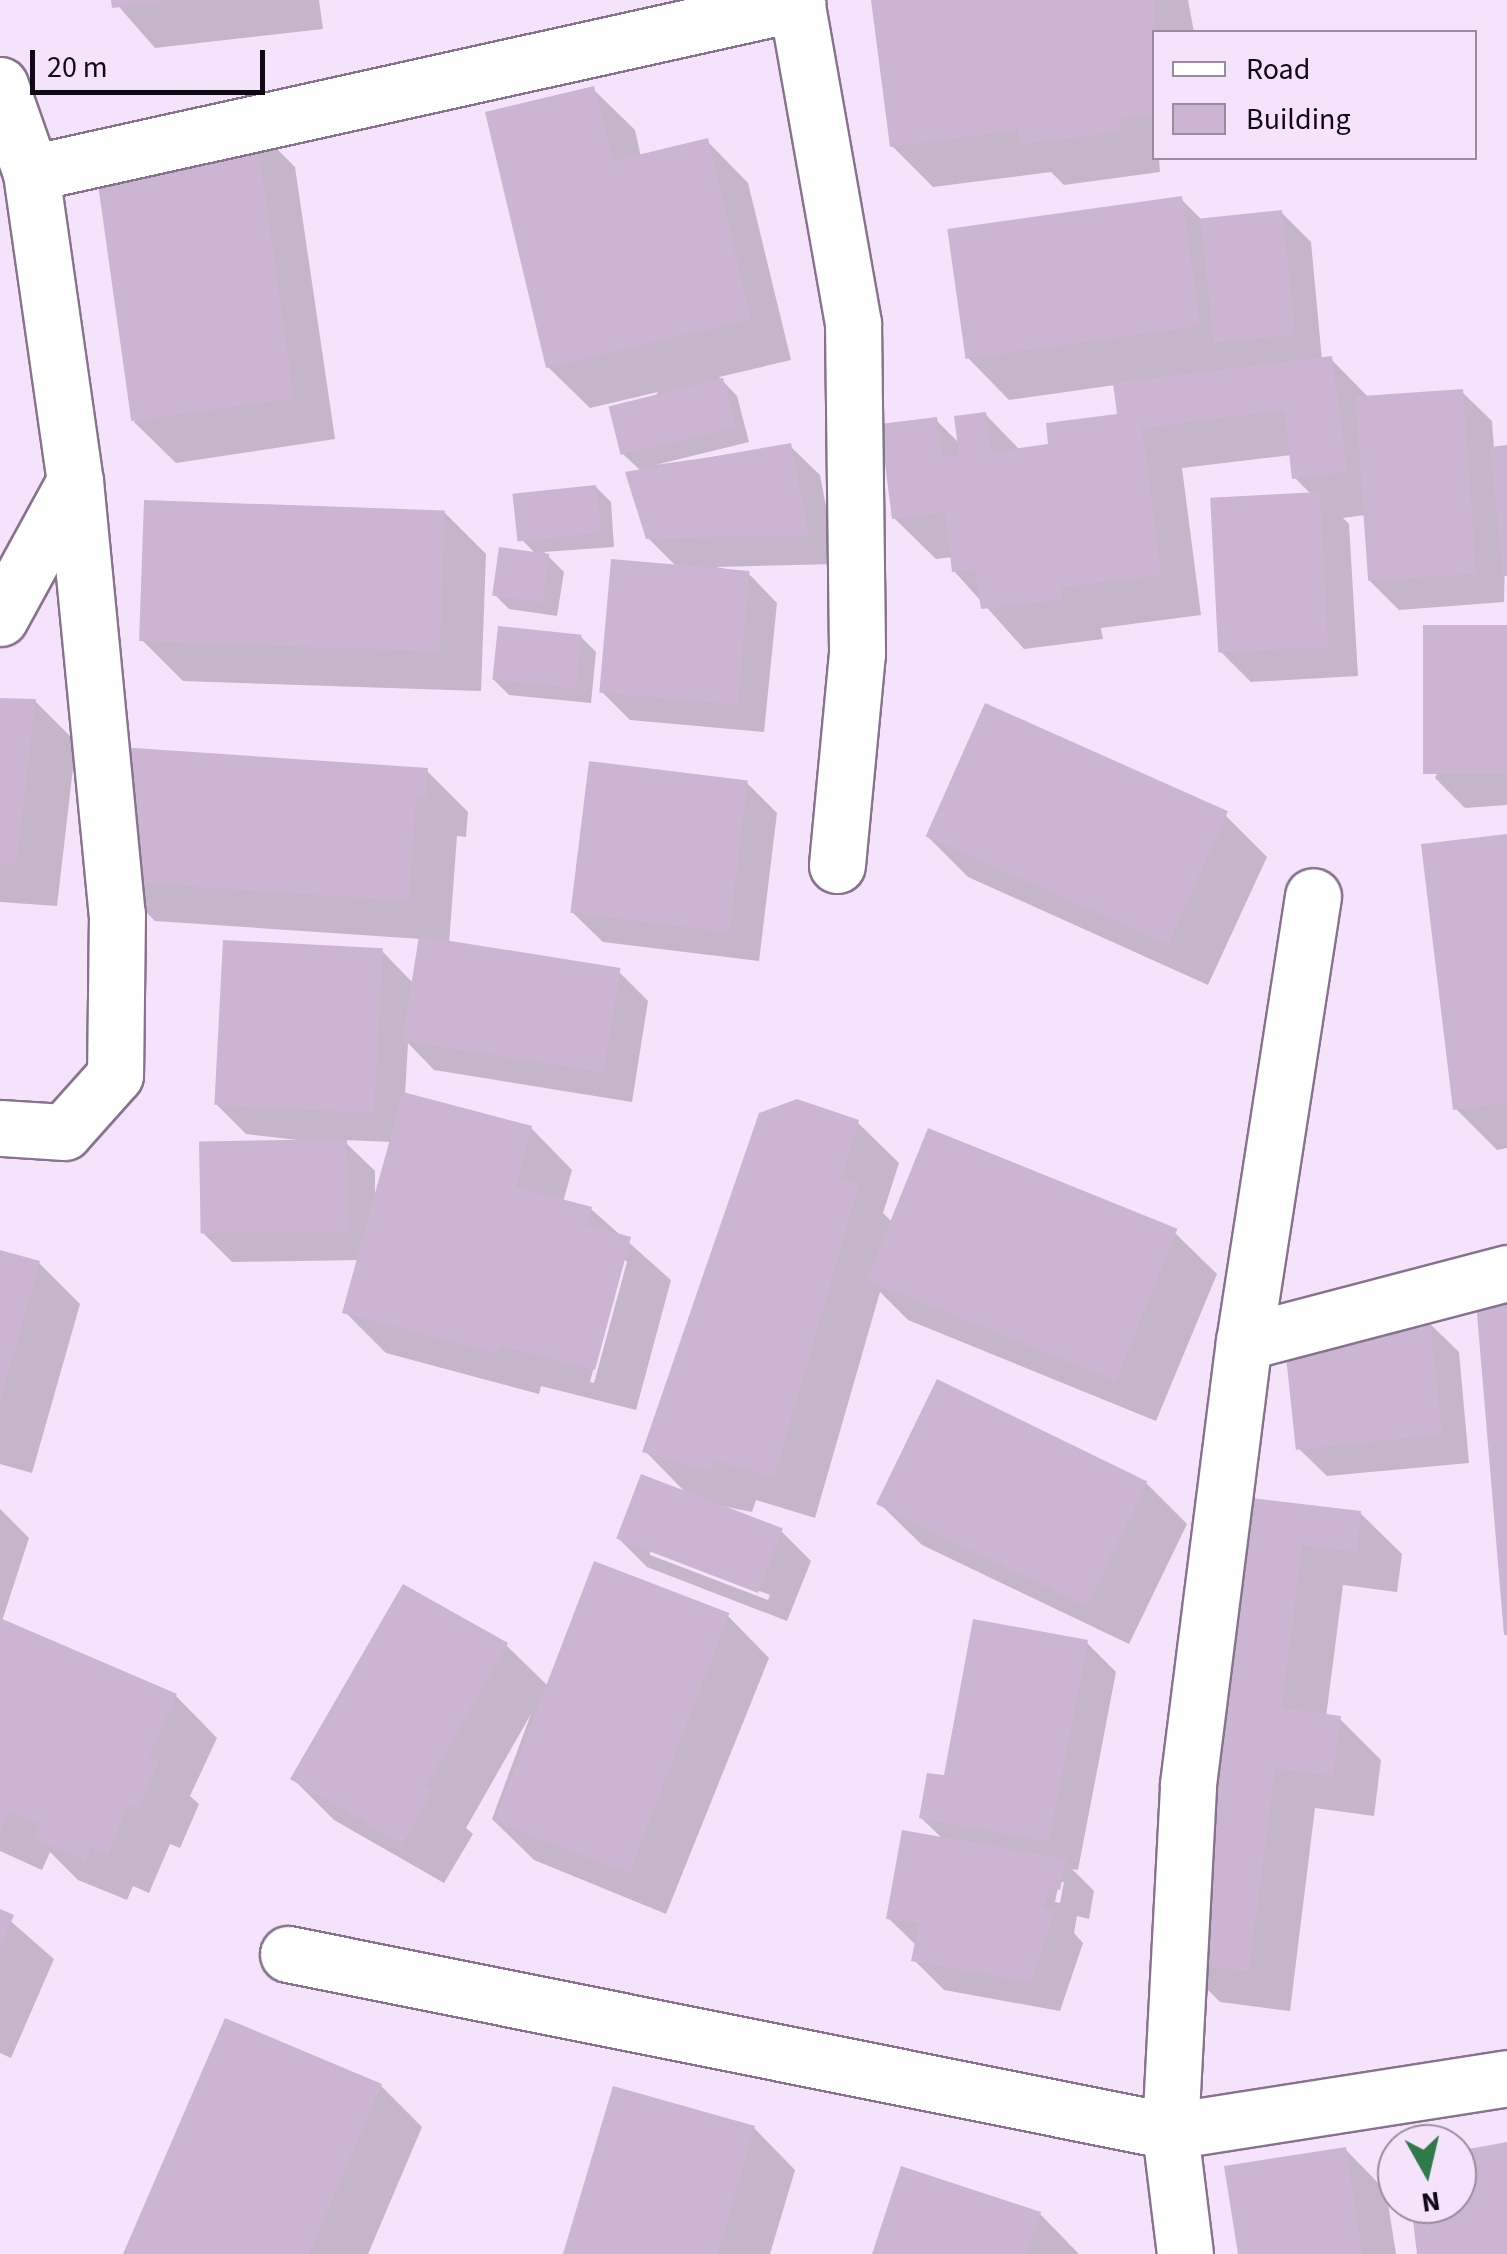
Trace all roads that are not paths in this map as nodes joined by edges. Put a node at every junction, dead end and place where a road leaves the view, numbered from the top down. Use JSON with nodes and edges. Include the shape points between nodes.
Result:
{"nodes":[{"id":1,"x":797,"y":1,"type":"edge"},
{"id":2,"x":0,"y":85,"type":"edge"},
{"id":3,"x":31,"y":173,"type":"junction"},
{"id":4,"x":74,"y":481,"type":"junction"},
{"id":5,"x":0,"y":618,"type":"edge"},
{"id":6,"x":837,"y":866,"type":"dead end"},
{"id":7,"x":1313,"y":896,"type":"dead end"},
{"id":8,"x":0,"y":1128,"type":"edge"},
{"id":9,"x":1507,"y":1273,"type":"edge"},
{"id":10,"x":1244,"y":1342,"type":"junction"},
{"id":11,"x":288,"y":1954,"type":"dead end"},
{"id":12,"x":1507,"y":2078,"type":"edge"},
{"id":13,"x":1170,"y":2131,"type":"junction"},
{"id":14,"x":1184,"y":2254,"type":"edge"}],
"edges":[{"from":1,"to":3,"type":"street"},
{"from":1,"to":6,"type":"street","via":[[853,323],[857,653]]},
{"from":2,"to":3,"type":"street"},
{"from":3,"to":4,"type":"street"},
{"from":4,"to":5,"type":"street"},
{"from":4,"to":8,"type":"street","via":[[117,914],[115,1074],[64,1132]]},
{"from":7,"to":10,"type":"street"},
{"from":9,"to":10,"type":"street"},
{"from":10,"to":13,"type":"street","via":[[1188,1784]]},
{"from":11,"to":13,"type":"street"},
{"from":12,"to":13,"type":"street"},
{"from":13,"to":14,"type":"street"}]}
